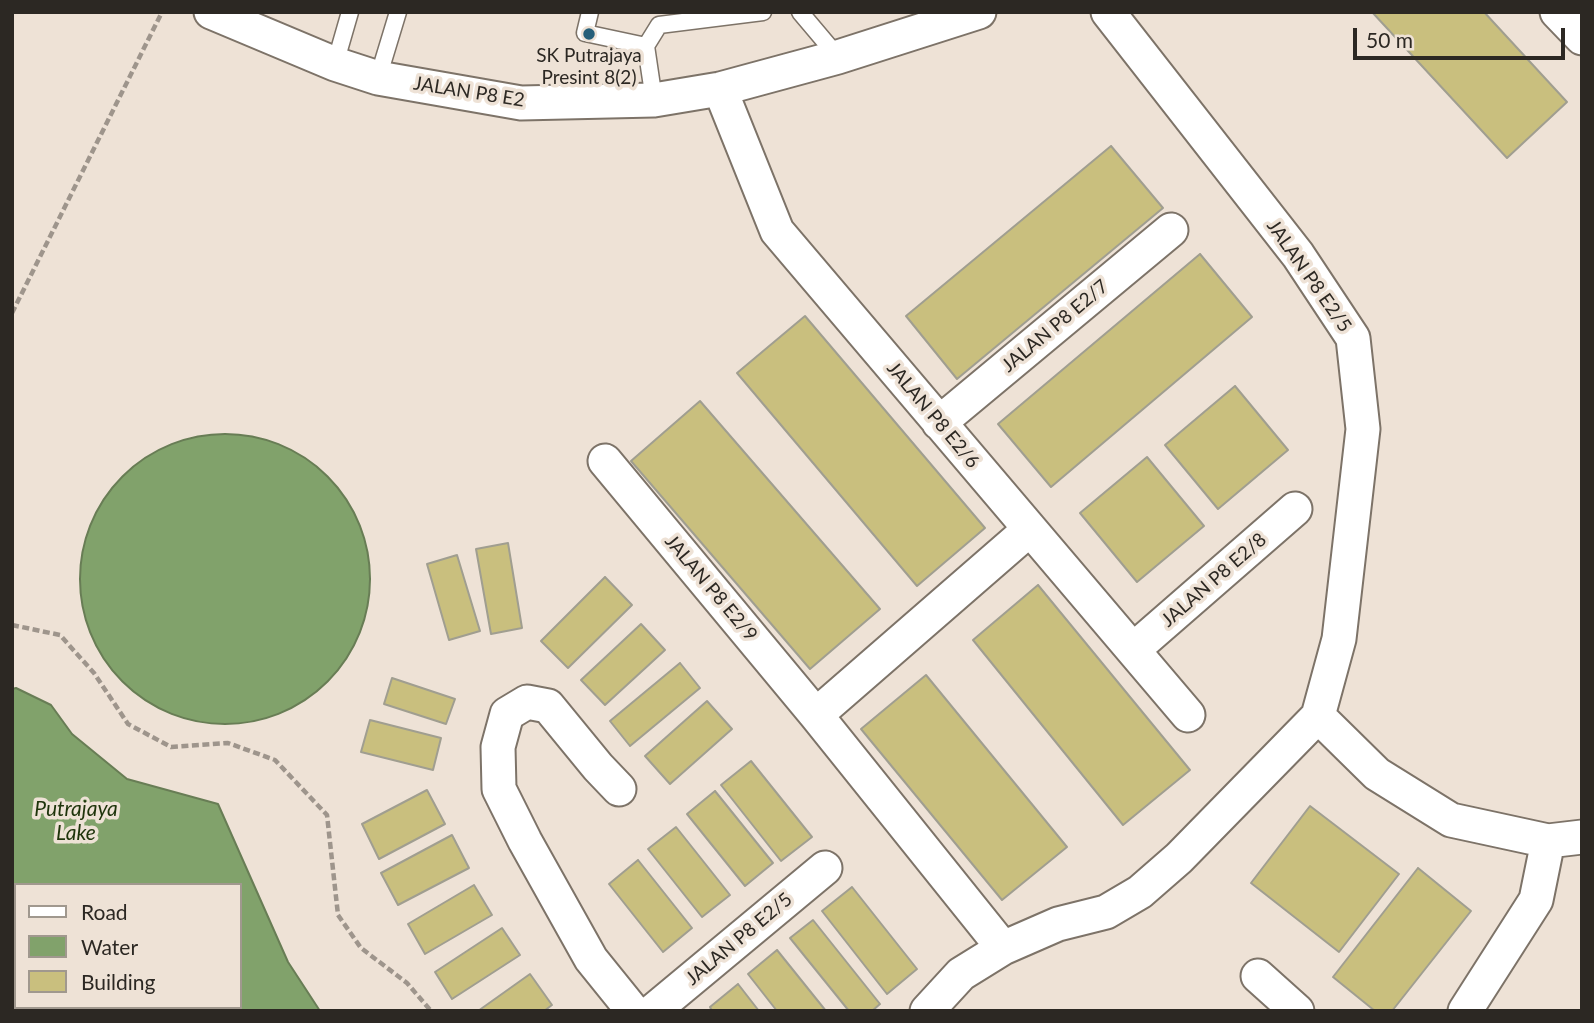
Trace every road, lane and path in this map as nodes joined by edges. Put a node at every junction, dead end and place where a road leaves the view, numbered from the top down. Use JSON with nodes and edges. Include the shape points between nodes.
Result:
{"nodes":[{"id":1,"x":162,"y":12,"type":"edge"},
{"id":2,"x":211,"y":12,"type":"edge"},
{"id":3,"x":350,"y":12,"type":"edge"},
{"id":4,"x":398,"y":12,"type":"edge"},
{"id":5,"x":590,"y":12,"type":"edge"},
{"id":6,"x":763,"y":12,"type":"edge"},
{"id":7,"x":800,"y":12,"type":"edge"},
{"id":8,"x":979,"y":12,"type":"edge"},
{"id":9,"x":1108,"y":12,"type":"edge"},
{"id":10,"x":1557,"y":12,"type":"edge"},
{"id":11,"x":1582,"y":38,"type":"edge"},
{"id":12,"x":646,"y":46,"type":"junction"},
{"id":13,"x":838,"y":57,"type":"junction"},
{"id":14,"x":335,"y":64,"type":"junction"},
{"id":15,"x":378,"y":78,"type":"junction"},
{"id":16,"x":720,"y":89,"type":"junction"},
{"id":17,"x":654,"y":100,"type":"junction"},
{"id":18,"x":1171,"y":230,"type":"dead end"},
{"id":19,"x":12,"y":313,"type":"edge"},
{"id":20,"x":939,"y":423,"type":"junction"},
{"id":21,"x":605,"y":461,"type":"dead end"},
{"id":22,"x":1295,"y":509,"type":"dead end"},
{"id":23,"x":1030,"y":529,"type":"junction"},
{"id":24,"x":12,"y":625,"type":"edge"},
{"id":25,"x":1133,"y":650,"type":"junction"},
{"id":26,"x":816,"y":715,"type":"junction"},
{"id":27,"x":1188,"y":715,"type":"dead end"},
{"id":28,"x":1318,"y":716,"type":"junction"},
{"id":29,"x":619,"y":789,"type":"dead end"},
{"id":30,"x":1582,"y":837,"type":"edge"},
{"id":31,"x":1548,"y":841,"type":"junction"},
{"id":32,"x":825,"y":868,"type":"dead end"},
{"id":33,"x":1003,"y":948,"type":"junction"},
{"id":34,"x":1258,"y":976,"type":"dead end"},
{"id":35,"x":430,"y":1011,"type":"edge"},
{"id":36,"x":633,"y":1011,"type":"edge"},
{"id":37,"x":653,"y":1011,"type":"edge"},
{"id":38,"x":927,"y":1011,"type":"edge"},
{"id":39,"x":1297,"y":1011,"type":"edge"},
{"id":40,"x":1465,"y":1011,"type":"edge"}],
"edges":[{"from":1,"to":19,"type":"path"},
{"from":2,"to":14,"type":"street","name":"JALAN P8 E2"},
{"from":3,"to":14,"type":"lane"},
{"from":4,"to":15,"type":"lane"},
{"from":5,"to":12,"type":"lane","via":[[584,33]]},
{"from":6,"to":12,"type":"lane","via":[[659,25]]},
{"from":7,"to":13,"type":"lane"},
{"from":8,"to":13,"type":"street","name":"JALAN P8 E2"},
{"from":9,"to":28,"type":"street","name":"JALAN P8 E2/5","via":[[1298,255],[1353,338],[1363,429],[1339,639]]},
{"from":10,"to":11,"type":"street"},
{"from":12,"to":17,"type":"lane"},
{"from":13,"to":16,"type":"street","name":"JALAN P8 E2"},
{"from":14,"to":15,"type":"street","name":"JALAN P8 E2"},
{"from":15,"to":17,"type":"street","name":"JALAN P8 E2","via":[[521,103]]},
{"from":16,"to":17,"type":"street","name":"JALAN P8 E2"},
{"from":16,"to":20,"type":"street","name":"JALAN P8 E2/6","via":[[777,232]]},
{"from":18,"to":20,"type":"street","name":"JALAN P8 E2/7"},
{"from":20,"to":23,"type":"street","name":"JALAN P8 E2/6"},
{"from":21,"to":26,"type":"street","name":"JALAN P8 E2/9"},
{"from":22,"to":25,"type":"street","name":"JALAN P8 E2/8"},
{"from":23,"to":25,"type":"street","name":"JALAN P8 E2/6"},
{"from":23,"to":26,"type":"street"},
{"from":24,"to":35,"type":"path","via":[[60,635],[128,724],[171,747],[228,743],[275,760],[327,815],[338,915],[361,948],[407,983]]},
{"from":25,"to":27,"type":"street","name":"JALAN P8 E2/6"},
{"from":26,"to":33,"type":"street","name":"JALAN P8 E2/9"},
{"from":28,"to":31,"type":"street","via":[[1377,774],[1451,820]]},
{"from":28,"to":33,"type":"street","via":[[1180,858],[1140,892],[1106,912],[1058,924]]},
{"from":29,"to":36,"type":"street","via":[[548,706],[527,702],[507,714],[498,747],[499,789],[591,959]]},
{"from":30,"to":31,"type":"street"},
{"from":31,"to":40,"type":"street","via":[[1536,900]]},
{"from":32,"to":37,"type":"street","name":"JALAN P8 E2/5"},
{"from":33,"to":38,"type":"street","via":[[961,974]]},
{"from":34,"to":39,"type":"street"}]}
